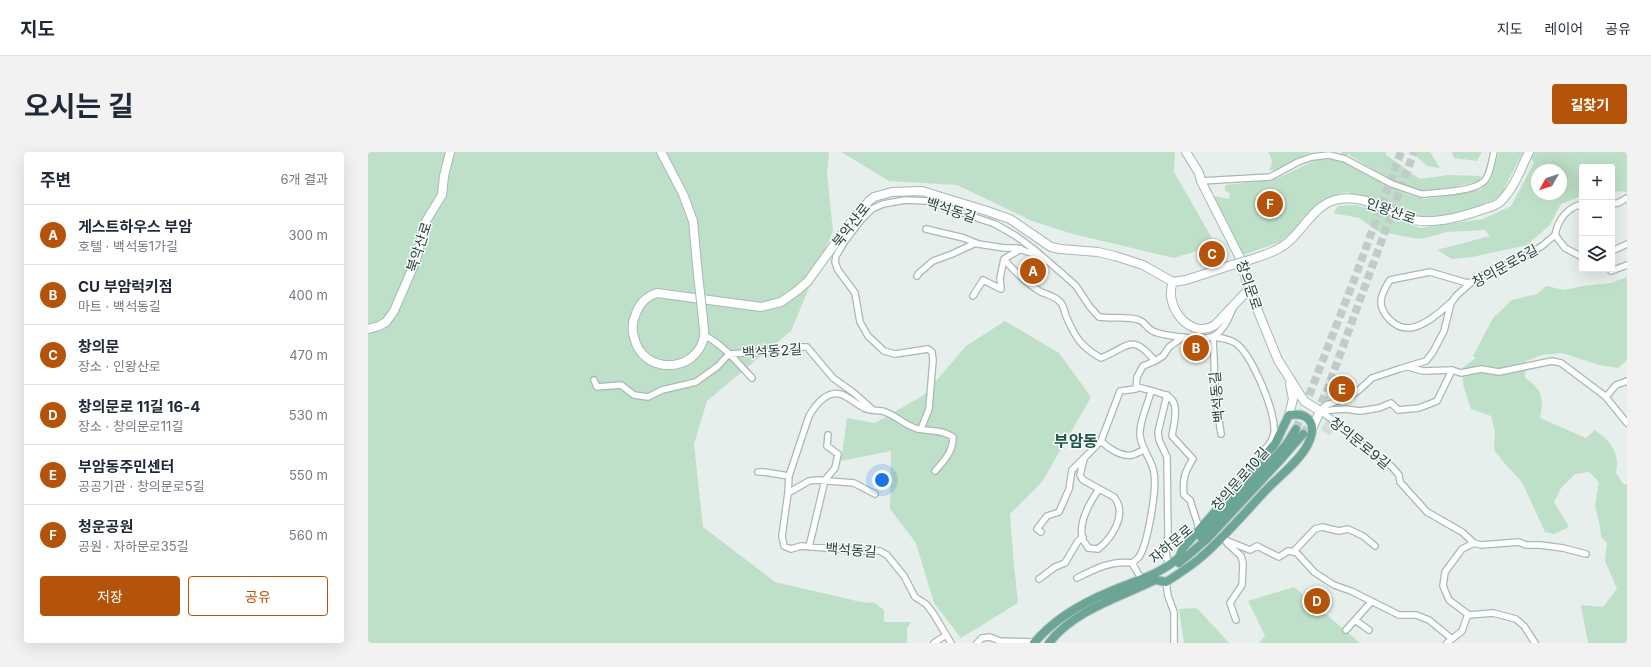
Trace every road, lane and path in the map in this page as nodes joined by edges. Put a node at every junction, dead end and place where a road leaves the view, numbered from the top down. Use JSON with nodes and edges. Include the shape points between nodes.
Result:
{"nodes":[{"id":1,"x":450,"y":152,"type":"edge"},
{"id":2,"x":661,"y":152,"type":"edge"},
{"id":3,"x":1186,"y":152,"type":"edge"},
{"id":4,"x":1494,"y":152,"type":"edge"},
{"id":5,"x":1529,"y":152,"type":"edge"},
{"id":6,"x":1201,"y":181,"type":"junction"},
{"id":7,"x":1627,"y":198,"type":"edge"},
{"id":8,"x":1615,"y":204,"type":"edge"},
{"id":9,"x":1579,"y":205,"type":"edge"},
{"id":10,"x":926,"y":229,"type":"dead end"},
{"id":11,"x":1555,"y":234,"type":"junction"},
{"id":12,"x":976,"y":243,"type":"junction"},
{"id":13,"x":1627,"y":244,"type":"edge"},
{"id":14,"x":1021,"y":249,"type":"junction"},
{"id":15,"x":1615,"y":250,"type":"edge"},
{"id":16,"x":1579,"y":256,"type":"edge"},
{"id":17,"x":1043,"y":258,"type":"junction"},
{"id":18,"x":1004,"y":259,"type":"junction"},
{"id":19,"x":1627,"y":266,"type":"edge"},
{"id":20,"x":1615,"y":270,"type":"edge"},
{"id":21,"x":917,"y":276,"type":"dead end"},
{"id":22,"x":1473,"y":281,"type":"junction"},
{"id":23,"x":1173,"y":282,"type":"junction"},
{"id":24,"x":1249,"y":289,"type":"junction"},
{"id":25,"x":973,"y":296,"type":"dead end"},
{"id":26,"x":1450,"y":303,"type":"junction"},
{"id":27,"x":1234,"y":306,"type":"junction"},
{"id":28,"x":368,"y":329,"type":"edge"},
{"id":29,"x":704,"y":335,"type":"junction"},
{"id":30,"x":1183,"y":337,"type":"junction"},
{"id":31,"x":1214,"y":337,"type":"junction"},
{"id":32,"x":729,"y":354,"type":"junction"},
{"id":33,"x":1155,"y":361,"type":"junction"},
{"id":34,"x":1408,"y":366,"type":"junction"},
{"id":35,"x":1452,"y":370,"type":"junction"},
{"id":36,"x":752,"y":378,"type":"dead end"},
{"id":37,"x":1289,"y":378,"type":"junction"},
{"id":38,"x":594,"y":380,"type":"dead end"},
{"id":39,"x":1627,"y":381,"type":"edge"},
{"id":40,"x":1137,"y":387,"type":"junction"},
{"id":41,"x":1151,"y":391,"type":"junction"},
{"id":42,"x":1167,"y":395,"type":"junction"},
{"id":43,"x":1606,"y":398,"type":"junction"},
{"id":44,"x":874,"y":411,"type":"junction"},
{"id":45,"x":1320,"y":411,"type":"junction"},
{"id":46,"x":1289,"y":415,"type":"junction"},
{"id":47,"x":1627,"y":423,"type":"edge"},
{"id":48,"x":1313,"y":427,"type":"junction"},
{"id":49,"x":921,"y":429,"type":"junction"},
{"id":50,"x":1221,"y":434,"type":"dead end"},
{"id":51,"x":828,"y":435,"type":"dead end"},
{"id":52,"x":1101,"y":441,"type":"junction"},
{"id":53,"x":1144,"y":450,"type":"junction"},
{"id":54,"x":1088,"y":452,"type":"junction"},
{"id":55,"x":758,"y":472,"type":"dead end"},
{"id":56,"x":935,"y":472,"type":"dead end"},
{"id":57,"x":789,"y":476,"type":"junction"},
{"id":58,"x":825,"y":480,"type":"junction"},
{"id":59,"x":1099,"y":489,"type":"junction"},
{"id":60,"x":788,"y":493,"type":"junction"},
{"id":61,"x":875,"y":494,"type":"dead end"},
{"id":62,"x":1200,"y":530,"type":"junction"},
{"id":63,"x":1041,"y":532,"type":"dead end"},
{"id":64,"x":1083,"y":537,"type":"junction"},
{"id":65,"x":1222,"y":539,"type":"junction"},
{"id":66,"x":1474,"y":543,"type":"junction"},
{"id":67,"x":1375,"y":546,"type":"dead end"},
{"id":68,"x":809,"y":547,"type":"junction"},
{"id":69,"x":1293,"y":552,"type":"junction"},
{"id":70,"x":1586,"y":554,"type":"dead end"},
{"id":71,"x":1179,"y":558,"type":"junction"},
{"id":72,"x":1132,"y":563,"type":"junction"},
{"id":73,"x":1168,"y":566,"type":"junction"},
{"id":74,"x":1077,"y":578,"type":"dead end"},
{"id":75,"x":1039,"y":579,"type":"dead end"},
{"id":76,"x":1142,"y":580,"type":"junction"},
{"id":77,"x":1156,"y":580,"type":"junction"},
{"id":78,"x":1166,"y":582,"type":"junction"},
{"id":79,"x":1371,"y":602,"type":"junction"},
{"id":80,"x":1468,"y":614,"type":"junction"},
{"id":81,"x":1236,"y":620,"type":"dead end"},
{"id":82,"x":1355,"y":620,"type":"junction"},
{"id":83,"x":1346,"y":630,"type":"dead end"},
{"id":84,"x":1369,"y":630,"type":"dead end"},
{"id":85,"x":946,"y":635,"type":"junction"},
{"id":86,"x":1450,"y":641,"type":"edge"},
{"id":87,"x":934,"y":643,"type":"edge"},
{"id":88,"x":951,"y":643,"type":"edge"},
{"id":89,"x":977,"y":643,"type":"edge"},
{"id":90,"x":1034,"y":643,"type":"edge"},
{"id":91,"x":1049,"y":643,"type":"edge"},
{"id":92,"x":1174,"y":643,"type":"edge"},
{"id":93,"x":1535,"y":643,"type":"edge"}],
"edges":[{"from":1,"to":28,"type":"street","name":"북악산로","via":[[442,194],[426,221],[416,260],[394,311],[386,322]]},
{"from":2,"to":29,"type":"street","bridge":true,"via":[[683,194],[693,221]]},
{"from":3,"to":6,"type":"street","name":"창의문로"},
{"from":4,"to":6,"type":"street","via":[[1487,177],[1480,185],[1425,194],[1392,184],[1345,158],[1329,155],[1298,162],[1270,177]]},
{"from":5,"to":23,"type":"street","name":"인왕산로","bridge":true,"via":[[1506,196],[1499,203],[1465,217],[1421,222],[1405,218],[1368,201],[1342,198],[1323,207],[1283,246],[1272,252]]},
{"from":6,"to":24,"type":"street","name":"창의문로","via":[[1240,258]]},
{"from":7,"to":8,"type":"street"},
{"from":9,"to":11,"type":"street","name":"창의문로5길","via":[[1560,220]]},
{"from":10,"to":12,"type":"street"},
{"from":11,"to":16,"type":"street","via":[[1564,248]]},
{"from":11,"to":22,"type":"street","name":"창의문로5길","via":[[1530,253]]},
{"from":12,"to":14,"type":"street"},
{"from":12,"to":21,"type":"street","via":[[933,261]]},
{"from":13,"to":15,"type":"street"},
{"from":14,"to":17,"type":"street"},
{"from":14,"to":18,"type":"street"},
{"from":17,"to":30,"type":"street","name":"백석동길","via":[[1076,286],[1099,317],[1138,320],[1161,334]]},
{"from":17,"to":49,"type":"street","name":"백석동길","via":[[1016,236],[995,224],[918,199],[883,204],[872,209],[845,241],[835,262],[855,294],[860,322],[868,336],[884,351],[895,354],[928,349],[932,352],[929,409]]},
{"from":18,"to":25,"type":"street","via":[[1000,278],[1001,289],[983,280]]},
{"from":18,"to":33,"type":"street","via":[[1035,288],[1062,303],[1080,344],[1090,352],[1101,358],[1126,345],[1139,345]]},
{"from":19,"to":20,"type":"street"},
{"from":22,"to":26,"type":"street","name":"창의문로5길"},
{"from":22,"to":26,"type":"street","name":"창의문로5길","via":[[1467,283],[1430,272],[1398,277],[1390,280],[1381,298],[1381,307],[1387,316],[1396,324],[1408,328],[1418,326],[1439,314]]},
{"from":23,"to":27,"type":"street","via":[[1171,293],[1175,309],[1184,321],[1197,330],[1210,329]]},
{"from":23,"to":29,"type":"street","name":"북악산로","via":[[1143,266],[1116,256],[1051,247],[1010,219],[987,211],[922,191],[892,192],[869,201],[808,281],[781,302],[761,306],[657,293],[643,300],[634,319],[634,335],[640,352],[652,362],[662,365],[674,365],[689,358],[699,348]]},
{"from":24,"to":27,"type":"street"},
{"from":24,"to":37,"type":"street","name":"창의문로","via":[[1269,340]]},
{"from":26,"to":34,"type":"street","via":[[1444,331],[1433,352],[1426,361]]},
{"from":27,"to":31,"type":"street","via":[[1227,322]]},
{"from":29,"to":32,"type":"street"},
{"from":30,"to":31,"type":"street","name":"백석동길"},
{"from":30,"to":33,"type":"street"},
{"from":31,"to":50,"type":"street","name":"백석동길","via":[[1214,384]]},
{"from":31,"to":62,"type":"street","name":"창의문로10길","via":[[1231,340],[1237,344],[1257,375],[1264,390],[1274,434],[1270,445],[1213,510]]},
{"from":32,"to":36,"type":"street"},
{"from":32,"to":38,"type":"street","name":"백석동2길","via":[[718,366],[696,382],[648,396],[634,395],[621,385],[597,387]]},
{"from":32,"to":44,"type":"street","name":"백석동2길","via":[[807,347],[832,378]]},
{"from":33,"to":40,"type":"street","via":[[1143,366],[1137,377]]},
{"from":34,"to":35,"type":"street","via":[[1423,371]]},
{"from":34,"to":45,"type":"street","via":[[1372,378],[1349,397],[1326,405]]},
{"from":35,"to":43,"type":"street","via":[[1461,373],[1481,369],[1499,372],[1552,361],[1561,363]]},
{"from":35,"to":45,"type":"street","via":[[1437,401],[1419,408],[1398,410],[1390,403],[1360,411]]},
{"from":37,"to":45,"type":"street","name":"창의문로","via":[[1304,401]]},
{"from":37,"to":46,"type":"street","via":[[1293,399]]},
{"from":39,"to":43,"type":"street","via":[[1616,385]]},
{"from":40,"to":41,"type":"street"},
{"from":40,"to":52,"type":"street","via":[[1120,391]]},
{"from":41,"to":42,"type":"street"},
{"from":41,"to":53,"type":"street","via":[[1140,434]]},
{"from":42,"to":62,"type":"street","via":[[1174,401],[1177,412],[1172,436],[1193,459],[1185,472],[1183,492],[1190,500]]},
{"from":42,"to":73,"type":"street","via":[[1158,432],[1167,457]]},
{"from":43,"to":47,"type":"street"},
{"from":44,"to":49,"type":"street","name":"백석동길","via":[[883,411]]},
{"from":44,"to":57,"type":"street","name":"백석동길","via":[[865,409],[840,394],[832,394],[822,399],[809,416]]},
{"from":45,"to":48,"type":"street"},
{"from":45,"to":66,"type":"street","name":"창의문로9길","via":[[1392,467],[1400,482],[1427,512],[1462,532]]},
{"from":46,"to":48,"type":"main road","via":[[1308,417]]},
{"from":46,"to":62,"type":"main road","via":[[1275,444]]},
{"from":48,"to":65,"type":"main road","via":[[1308,444],[1302,452]]},
{"from":49,"to":56,"type":"street","name":"백석동길","via":[[947,433],[954,437],[948,456]]},
{"from":51,"to":58,"type":"street","name":"백석동길","via":[[827,446],[838,454],[835,468]]},
{"from":52,"to":53,"type":"street","via":[[1120,453],[1132,455]]},
{"from":52,"to":54,"type":"street"},
{"from":53,"to":72,"type":"street","via":[[1154,472],[1154,484],[1144,545],[1138,558]]},
{"from":54,"to":59,"type":"street","via":[[1081,466],[1080,475],[1083,480]]},
{"from":54,"to":63,"type":"street","via":[[1072,470],[1069,489],[1059,512],[1047,516],[1037,529]]},
{"from":55,"to":57,"type":"street"},
{"from":57,"to":60,"type":"street","name":"백석동길"},
{"from":58,"to":60,"type":"street","via":[[809,481]]},
{"from":58,"to":61,"type":"street","via":[[854,483]]},
{"from":58,"to":68,"type":"street","name":"백석동길"},
{"from":59,"to":64,"type":"street","via":[[1084,518]]},
{"from":59,"to":64,"type":"street","via":[[1117,501],[1120,518],[1106,543],[1098,549],[1088,548]]},
{"from":60,"to":68,"type":"street","name":"백석동길","via":[[782,536],[784,546],[791,549]]},
{"from":62,"to":71,"type":"main road","via":[[1183,548]]},
{"from":64,"to":75,"type":"street","via":[[1065,563]]},
{"from":65,"to":69,"type":"street","via":[[1250,550],[1257,546],[1279,557],[1288,551]]},
{"from":65,"to":78,"type":"main road","via":[[1180,574]]},
{"from":65,"to":81,"type":"street","via":[[1241,556],[1242,585],[1230,603]]},
{"from":66,"to":70,"type":"street","via":[[1519,542]]},
{"from":66,"to":80,"type":"street","via":[[1462,549],[1451,562],[1445,572],[1443,586],[1449,600]]},
{"from":67,"to":69,"type":"street","via":[[1363,536],[1348,529],[1339,531],[1322,527],[1315,529]]},
{"from":68,"to":85,"type":"street","name":"백석동길","via":[[862,552],[880,551],[887,555],[904,576],[915,598],[926,604],[933,612]]},
{"from":69,"to":79,"type":"street","via":[[1296,552],[1314,572],[1334,585]]},
{"from":71,"to":73,"type":"main road","name":"자하문로"},
{"from":71,"to":77,"type":"main road","name":"자하문로","via":[[1299,431],[1283,457],[1207,539],[1177,566]]},
{"from":72,"to":74,"type":"street","via":[[1107,565]]},
{"from":72,"to":76,"type":"street"},
{"from":73,"to":76,"type":"main road","name":"자하문로"},
{"from":76,"to":90,"type":"main road","name":"자하문로","via":[[1110,591],[1073,609],[1049,627]]},
{"from":77,"to":78,"type":"main road"},
{"from":77,"to":91,"type":"main road","name":"자하문로","via":[[1084,614],[1056,633]]},
{"from":78,"to":92,"type":"street","via":[[1174,612]]},
{"from":79,"to":82,"type":"street"},
{"from":79,"to":86,"type":"street","via":[[1399,615],[1416,615],[1429,620]]},
{"from":80,"to":86,"type":"street","via":[[1462,631]]},
{"from":80,"to":93,"type":"street","via":[[1493,613],[1516,619]]},
{"from":82,"to":83,"type":"street"},
{"from":82,"to":84,"type":"street"},
{"from":85,"to":87,"type":"street"},
{"from":85,"to":88,"type":"street","name":"백석동길"},
{"from":89,"to":90,"type":"street","name":"자하문로","via":[[982,638],[990,637],[1000,641]]}]}
